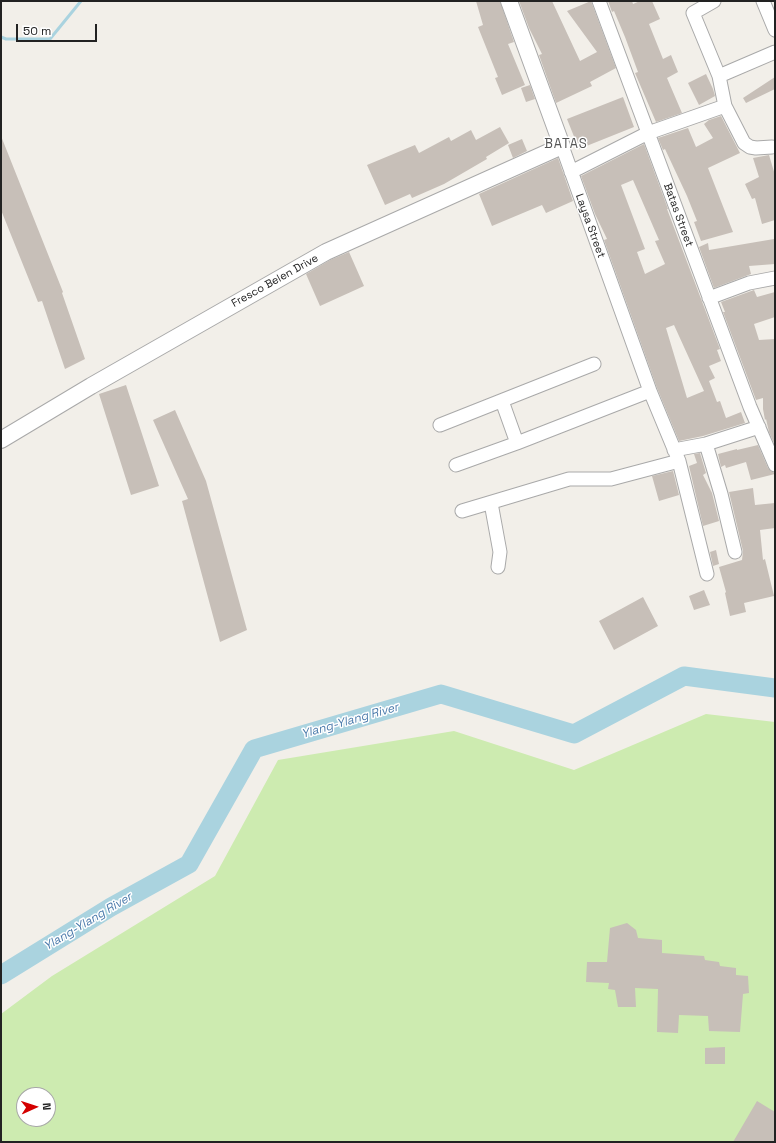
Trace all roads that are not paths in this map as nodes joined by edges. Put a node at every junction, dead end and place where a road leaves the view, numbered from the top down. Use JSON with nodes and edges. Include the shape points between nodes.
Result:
{"nodes":[{"id":1,"x":509,"y":1,"type":"edge"},
{"id":2,"x":599,"y":1,"type":"edge"},
{"id":3,"x":714,"y":1,"type":"edge"},
{"id":4,"x":763,"y":1,"type":"edge"},
{"id":5,"x":775,"y":30,"type":"edge"},
{"id":6,"x":775,"y":52,"type":"edge"},
{"id":7,"x":719,"y":76,"type":"junction"},
{"id":8,"x":725,"y":106,"type":"junction"},
{"id":9,"x":648,"y":133,"type":"junction"},
{"id":10,"x":562,"y":146,"type":"junction"},
{"id":11,"x":774,"y":150,"type":"edge"},
{"id":12,"x":571,"y":172,"type":"junction"},
{"id":13,"x":775,"y":278,"type":"edge"},
{"id":14,"x":709,"y":298,"type":"junction"},
{"id":15,"x":594,"y":364,"type":"dead end"},
{"id":16,"x":650,"y":391,"type":"junction"},
{"id":17,"x":502,"y":401,"type":"junction"},
{"id":18,"x":440,"y":425,"type":"dead end"},
{"id":19,"x":759,"y":427,"type":"junction"},
{"id":20,"x":1,"y":440,"type":"edge"},
{"id":21,"x":517,"y":443,"type":"junction"},
{"id":22,"x":706,"y":444,"type":"junction"},
{"id":23,"x":677,"y":456,"type":"junction"},
{"id":24,"x":456,"y":465,"type":"dead end"},
{"id":25,"x":775,"y":465,"type":"edge"},
{"id":26,"x":491,"y":503,"type":"junction"},
{"id":27,"x":462,"y":511,"type":"dead end"},
{"id":28,"x":735,"y":552,"type":"dead end"},
{"id":29,"x":498,"y":567,"type":"dead end"},
{"id":30,"x":707,"y":574,"type":"dead end"}],
"edges":[{"from":1,"to":10,"type":"street","name":"Laysa Street"},
{"from":2,"to":9,"type":"street","name":"Batas Street"},
{"from":3,"to":7,"type":"street","via":[[693,13]]},
{"from":4,"to":5,"type":"street"},
{"from":6,"to":7,"type":"street"},
{"from":7,"to":8,"type":"street"},
{"from":8,"to":9,"type":"street"},
{"from":8,"to":11,"type":"street","via":[[744,143],[750,147]]},
{"from":9,"to":12,"type":"street"},
{"from":9,"to":14,"type":"street","name":"Batas Street"},
{"from":10,"to":12,"type":"street","name":"Laysa Street"},
{"from":10,"to":20,"type":"street","name":"Fresco Belen Drive","via":[[326,252],[90,386]]},
{"from":12,"to":16,"type":"street","name":"Laysa Street"},
{"from":13,"to":14,"type":"street","via":[[750,283]]},
{"from":14,"to":19,"type":"street","name":"Batas Street"},
{"from":15,"to":17,"type":"street"},
{"from":16,"to":21,"type":"street"},
{"from":16,"to":23,"type":"street","name":"Laysa Street"},
{"from":17,"to":18,"type":"street"},
{"from":17,"to":21,"type":"street"},
{"from":19,"to":22,"type":"street"},
{"from":19,"to":25,"type":"street","name":"Batas Street"},
{"from":21,"to":24,"type":"street"},
{"from":22,"to":23,"type":"street"},
{"from":22,"to":28,"type":"street"},
{"from":23,"to":26,"type":"street","via":[[611,479],[569,479]]},
{"from":23,"to":30,"type":"street","name":"Laysa Street"},
{"from":26,"to":27,"type":"street"},
{"from":26,"to":29,"type":"street","via":[[500,552]]}]}
